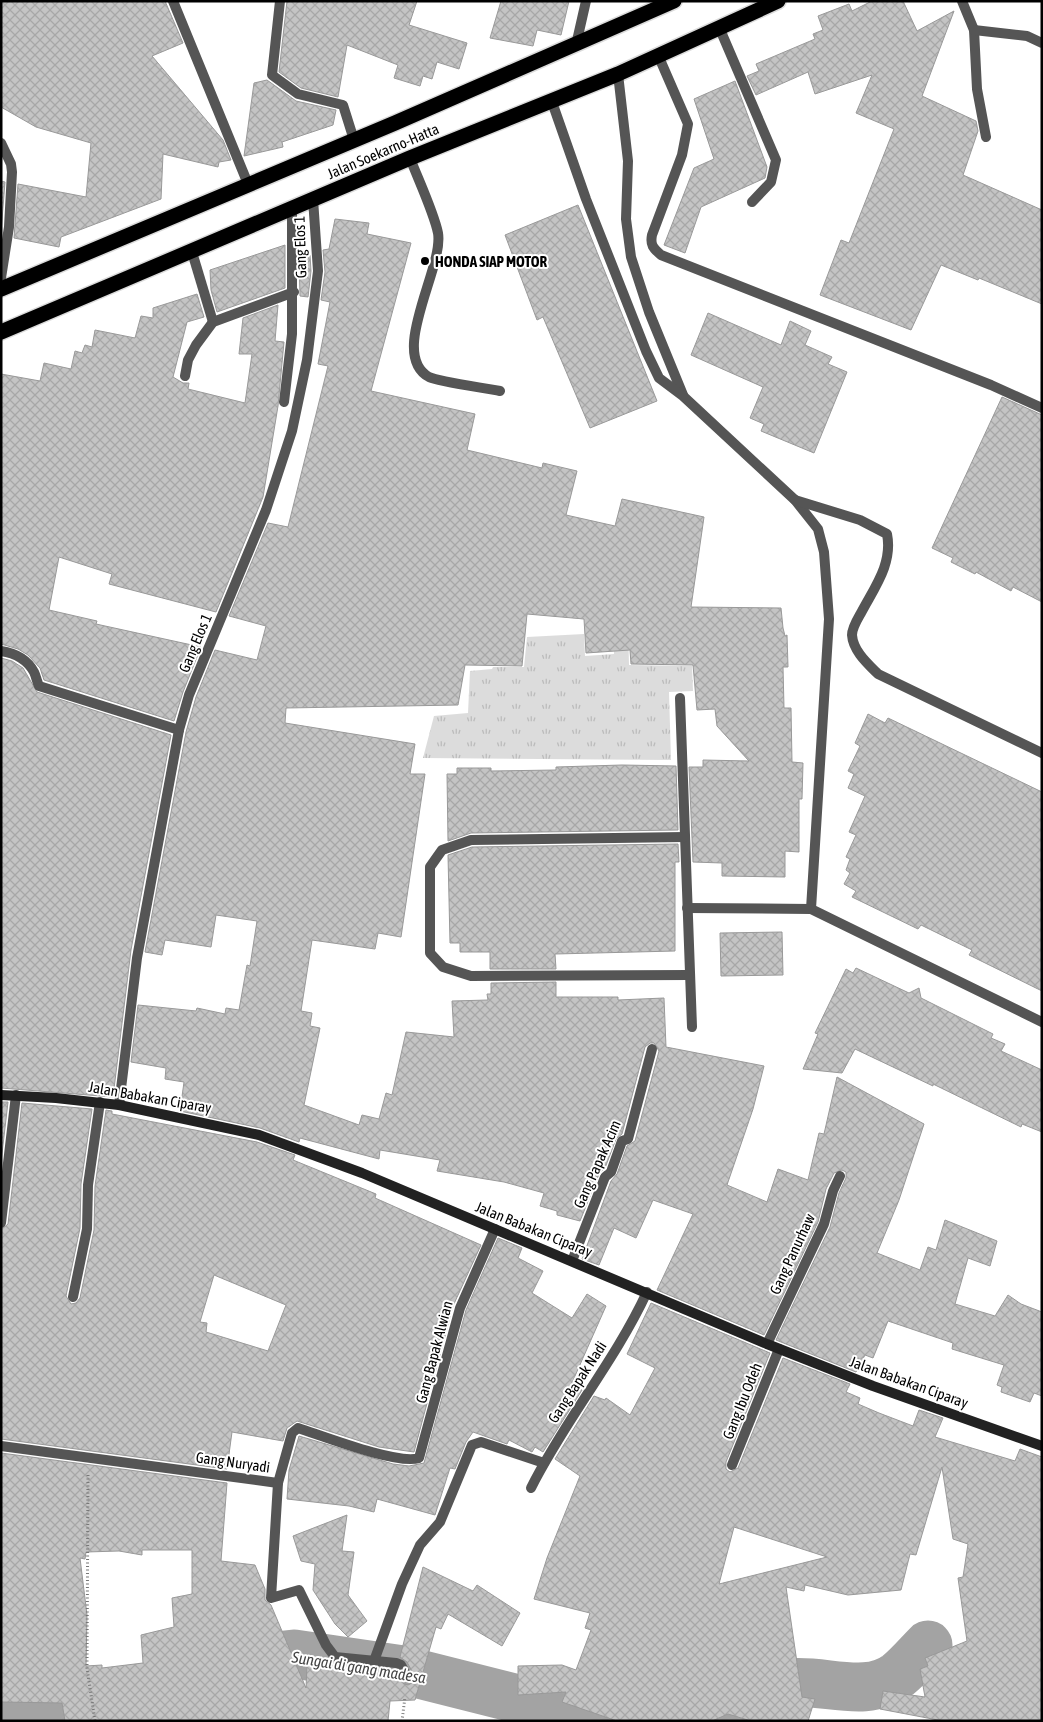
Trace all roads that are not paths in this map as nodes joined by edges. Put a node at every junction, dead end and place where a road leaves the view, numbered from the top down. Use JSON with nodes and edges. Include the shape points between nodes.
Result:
{"nodes":[{"id":1,"x":173,"y":1,"type":"edge"},
{"id":2,"x":280,"y":1,"type":"edge"},
{"id":3,"x":586,"y":1,"type":"edge"},
{"id":4,"x":674,"y":1,"type":"edge"},
{"id":5,"x":778,"y":1,"type":"edge"},
{"id":6,"x":962,"y":1,"type":"edge"},
{"id":7,"x":719,"y":27,"type":"junction"},
{"id":8,"x":974,"y":30,"type":"junction"},
{"id":9,"x":1042,"y":43,"type":"edge"},
{"id":10,"x":576,"y":45,"type":"junction"},
{"id":11,"x":658,"y":55,"type":"junction"},
{"id":12,"x":618,"y":74,"type":"junction"},
{"id":13,"x":552,"y":102,"type":"junction"},
{"id":14,"x":986,"y":137,"type":"dead end"},
{"id":15,"x":354,"y":140,"type":"junction"},
{"id":16,"x":1,"y":143,"type":"edge"},
{"id":17,"x":410,"y":158,"type":"junction"},
{"id":18,"x":248,"y":184,"type":"junction"},
{"id":19,"x":312,"y":200,"type":"junction"},
{"id":20,"x":752,"y":202,"type":"dead end"},
{"id":21,"x":292,"y":208,"type":"junction"},
{"id":22,"x":192,"y":252,"type":"junction"},
{"id":23,"x":1,"y":278,"type":"edge"},
{"id":24,"x":1,"y":288,"type":"edge"},
{"id":25,"x":294,"y":292,"type":"junction"},
{"id":26,"x":213,"y":322,"type":"junction"},
{"id":27,"x":1,"y":332,"type":"edge"},
{"id":28,"x":185,"y":376,"type":"dead end"},
{"id":29,"x":500,"y":391,"type":"dead end"},
{"id":30,"x":683,"y":396,"type":"junction"},
{"id":31,"x":284,"y":402,"type":"dead end"},
{"id":32,"x":1042,"y":408,"type":"edge"},
{"id":33,"x":795,"y":500,"type":"junction"},
{"id":34,"x":1,"y":651,"type":"edge"},
{"id":35,"x":680,"y":698,"type":"dead end"},
{"id":36,"x":179,"y":730,"type":"junction"},
{"id":37,"x":1042,"y":753,"type":"edge"},
{"id":38,"x":685,"y":837,"type":"junction"},
{"id":39,"x":687,"y":908,"type":"junction"},
{"id":40,"x":811,"y":908,"type":"junction"},
{"id":41,"x":690,"y":975,"type":"junction"},
{"id":42,"x":1042,"y":1022,"type":"edge"},
{"id":43,"x":692,"y":1027,"type":"dead end"},
{"id":44,"x":652,"y":1049,"type":"dead end"},
{"id":45,"x":1,"y":1095,"type":"edge"},
{"id":46,"x":16,"y":1095,"type":"junction"},
{"id":47,"x":100,"y":1102,"type":"junction"},
{"id":48,"x":120,"y":1105,"type":"junction"},
{"id":49,"x":840,"y":1176,"type":"dead end"},
{"id":50,"x":1,"y":1223,"type":"edge"},
{"id":51,"x":495,"y":1229,"type":"junction"},
{"id":52,"x":572,"y":1261,"type":"junction"},
{"id":53,"x":647,"y":1292,"type":"junction"},
{"id":54,"x":73,"y":1297,"type":"dead end"},
{"id":55,"x":767,"y":1344,"type":"junction"},
{"id":56,"x":779,"y":1349,"type":"junction"},
{"id":57,"x":1,"y":1446,"type":"edge"},
{"id":58,"x":1042,"y":1446,"type":"edge"},
{"id":59,"x":419,"y":1458,"type":"joint"},
{"id":60,"x":544,"y":1463,"type":"junction"},
{"id":61,"x":732,"y":1465,"type":"dead end"},
{"id":62,"x":278,"y":1483,"type":"junction"},
{"id":63,"x":531,"y":1488,"type":"dead end"},
{"id":64,"x":374,"y":1661,"type":"junction"},
{"id":65,"x":408,"y":1678,"type":"road end"}],
"edges":[{"from":1,"to":18,"type":"street"},
{"from":2,"to":15,"type":"street","via":[[272,75],[298,94],[343,105]]},
{"from":3,"to":10,"type":"street"},
{"from":4,"to":10,"type":"highway","name":"Jalan Soekarno-Hatta"},
{"from":5,"to":7,"type":"highway","name":"Jalan Soekarno-Hatta"},
{"from":6,"to":8,"type":"street"},
{"from":7,"to":11,"type":"highway","name":"Jalan Soekarno-Hatta"},
{"from":7,"to":20,"type":"street","via":[[776,160],[771,182]]},
{"from":8,"to":9,"type":"street","via":[[1027,36]]},
{"from":8,"to":14,"type":"street","via":[[977,89]]},
{"from":10,"to":15,"type":"highway","name":"Jalan Soekarno-Hatta"},
{"from":11,"to":12,"type":"highway","name":"Jalan Soekarno-Hatta"},
{"from":11,"to":32,"type":"street","via":[[688,124],[682,155],[650,242],[653,248],[661,255]]},
{"from":12,"to":13,"type":"highway","name":"Jalan Soekarno-Hatta"},
{"from":12,"to":30,"type":"street","via":[[628,161],[626,219],[631,257]]},
{"from":13,"to":17,"type":"highway","name":"Jalan Soekarno-Hatta"},
{"from":13,"to":30,"type":"street","via":[[564,143],[646,351],[659,378]]},
{"from":15,"to":18,"type":"highway","name":"Jalan Soekarno-Hatta"},
{"from":16,"to":23,"type":"street","via":[[12,172],[9,227]]},
{"from":17,"to":19,"type":"highway","name":"Jalan Soekarno-Hatta"},
{"from":17,"to":29,"type":"street","via":[[438,234],[435,259],[414,334],[415,361],[429,377]]},
{"from":18,"to":24,"type":"highway","name":"Jalan Soekarno-Hatta"},
{"from":19,"to":21,"type":"highway","name":"Jalan Soekarno-Hatta"},
{"from":19,"to":36,"type":"street","name":"Gang Elos 1","via":[[318,271],[307,360],[292,431],[266,510],[189,695]]},
{"from":21,"to":22,"type":"highway","name":"Jalan Soekarno-Hatta"},
{"from":21,"to":25,"type":"street"},
{"from":22,"to":26,"type":"street"},
{"from":22,"to":27,"type":"highway","name":"Jalan Soekarno-Hatta"},
{"from":25,"to":26,"type":"street"},
{"from":25,"to":31,"type":"street"},
{"from":26,"to":28,"type":"street","via":[[196,344]]},
{"from":30,"to":33,"type":"street"},
{"from":33,"to":37,"type":"street","via":[[860,520],[887,534],[890,547],[888,562],[855,623],[852,636],[862,658],[878,674]]},
{"from":33,"to":40,"type":"street","via":[[818,529],[824,552],[829,620]]},
{"from":34,"to":36,"type":"street","via":[[14,654],[27,663],[42,687]]},
{"from":35,"to":38,"type":"street"},
{"from":36,"to":48,"type":"street","name":"Gang Elos 1","via":[[137,958]]},
{"from":38,"to":39,"type":"street"},
{"from":38,"to":41,"type":"street","via":[[472,840],[442,850],[430,867],[430,953],[443,967],[472,976]]},
{"from":39,"to":40,"type":"street"},
{"from":39,"to":41,"type":"street"},
{"from":40,"to":42,"type":"street"},
{"from":41,"to":43,"type":"street"},
{"from":44,"to":52,"type":"street","name":"Gang Papak Acim","via":[[628,1138],[622,1141],[611,1172],[605,1177]]},
{"from":45,"to":46,"type":"street","name":"Jalan Babakan Ciparay"},
{"from":46,"to":47,"type":"street","name":"Jalan Babakan Ciparay"},
{"from":46,"to":50,"type":"street"},
{"from":47,"to":48,"type":"street","name":"Jalan Babakan Ciparay"},
{"from":47,"to":54,"type":"street","via":[[88,1185],[87,1229]]},
{"from":48,"to":51,"type":"street","name":"Jalan Babakan Ciparay","via":[[259,1135],[362,1173]]},
{"from":49,"to":55,"type":"street","name":"Gang Panurhaw","via":[[824,1224]]},
{"from":51,"to":52,"type":"street","name":"Jalan Babakan Ciparay"},
{"from":51,"to":59,"type":"street","name":"Gang Bapak Alwian","via":[[460,1308]]},
{"from":52,"to":53,"type":"street","name":"Jalan Babakan Ciparay"},
{"from":53,"to":55,"type":"street","name":"Jalan Babakan Ciparay"},
{"from":53,"to":60,"type":"street","name":"Gang Bapak Nadi","via":[[630,1328]]},
{"from":55,"to":56,"type":"street","name":"Jalan Babakan Ciparay"},
{"from":56,"to":58,"type":"street","name":"Jalan Babakan Ciparay","via":[[872,1386]]},
{"from":56,"to":61,"type":"street","name":"Gang Ibu Odeh"},
{"from":57,"to":62,"type":"street","name":"Gang Nuryadi"},
{"from":59,"to":62,"type":"street","name":"Gang Nuryadi","via":[[410,1460],[371,1451],[298,1428],[292,1433]]},
{"from":60,"to":63,"type":"street","name":"Gang Bapak Nadi"},
{"from":60,"to":64,"type":"street","via":[[481,1442],[472,1445],[440,1522],[420,1545],[402,1584]]},
{"from":62,"to":64,"type":"street","via":[[271,1598],[299,1590],[335,1657]]},
{"from":64,"to":65,"type":"street","via":[[401,1666]]}]}
